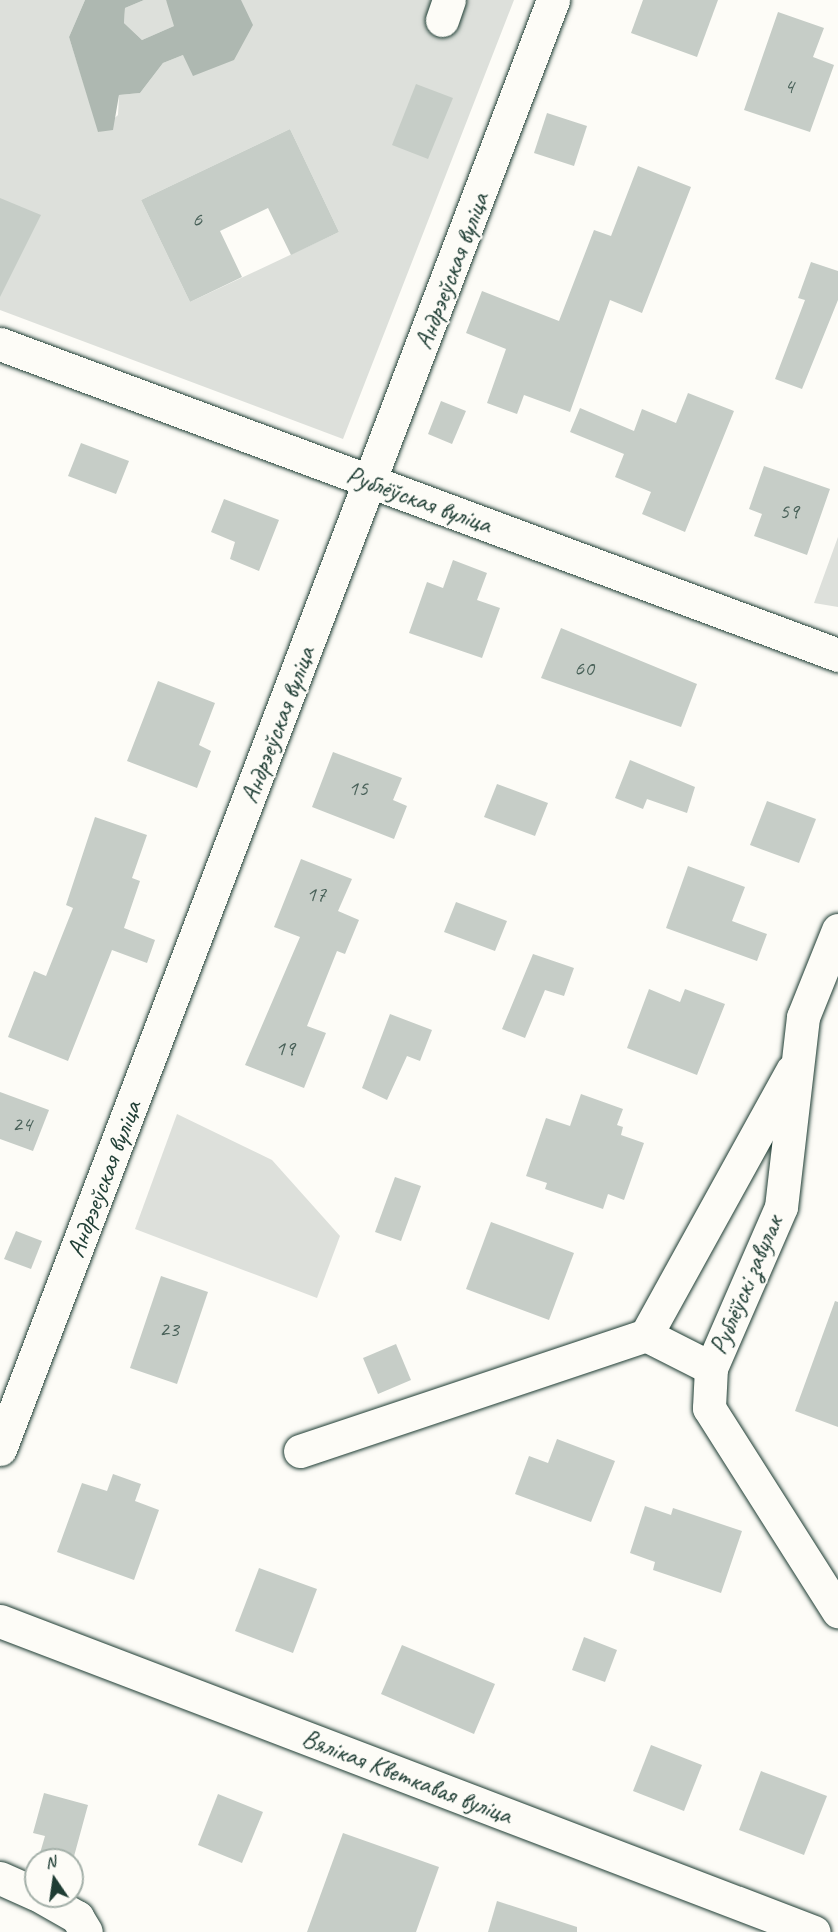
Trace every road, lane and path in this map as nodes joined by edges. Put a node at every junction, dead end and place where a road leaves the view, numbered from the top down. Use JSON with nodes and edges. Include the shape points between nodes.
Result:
{"nodes":[{"id":1,"x":553,"y":0,"type":"edge"},
{"id":2,"x":0,"y":344,"type":"edge"},
{"id":3,"x":371,"y":482,"type":"junction"},
{"id":4,"x":838,"y":655,"type":"edge"},
{"id":5,"x":838,"y":930,"type":"edge"},
{"id":6,"x":798,"y":1060,"type":"junction"},
{"id":7,"x":646,"y":1335,"type":"junction"},
{"id":8,"x":711,"y":1368,"type":"junction"},
{"id":9,"x":0,"y":1449,"type":"edge"},
{"id":10,"x":300,"y":1451,"type":"dead end"},
{"id":11,"x":838,"y":1611,"type":"edge"},
{"id":12,"x":0,"y":1621,"type":"edge"},
{"id":13,"x":0,"y":1878,"type":"edge"},
{"id":14,"x":24,"y":1889,"type":"edge"},
{"id":15,"x":61,"y":1908,"type":"edge"},
{"id":16,"x":86,"y":1932,"type":"edge"},
{"id":17,"x":814,"y":1932,"type":"edge"}],
"edges":[{"from":1,"to":3,"type":"street","name":"Андрэеўская вуліца"},
{"from":2,"to":3,"type":"street","name":"Рублёўская вуліца"},
{"from":3,"to":4,"type":"street","name":"Рублёўская вуліца"},
{"from":3,"to":9,"type":"street","name":"Андрэеўская вуліца"},
{"from":5,"to":6,"type":"street","name":"Рублёўскі завулак","via":[[803,1017]]},
{"from":6,"to":7,"type":"street"},
{"from":6,"to":8,"type":"street","name":"Рублёўскі завулак","via":[[780,1207]]},
{"from":7,"to":8,"type":"street"},
{"from":7,"to":10,"type":"street"},
{"from":8,"to":11,"type":"street","name":"Рублёўскі завулак","via":[[709,1408]]},
{"from":12,"to":17,"type":"street","name":"Вялікая Кветкавая вуліца"},
{"from":13,"to":14,"type":"street"},
{"from":15,"to":16,"type":"street","via":[[77,1917]]}]}
